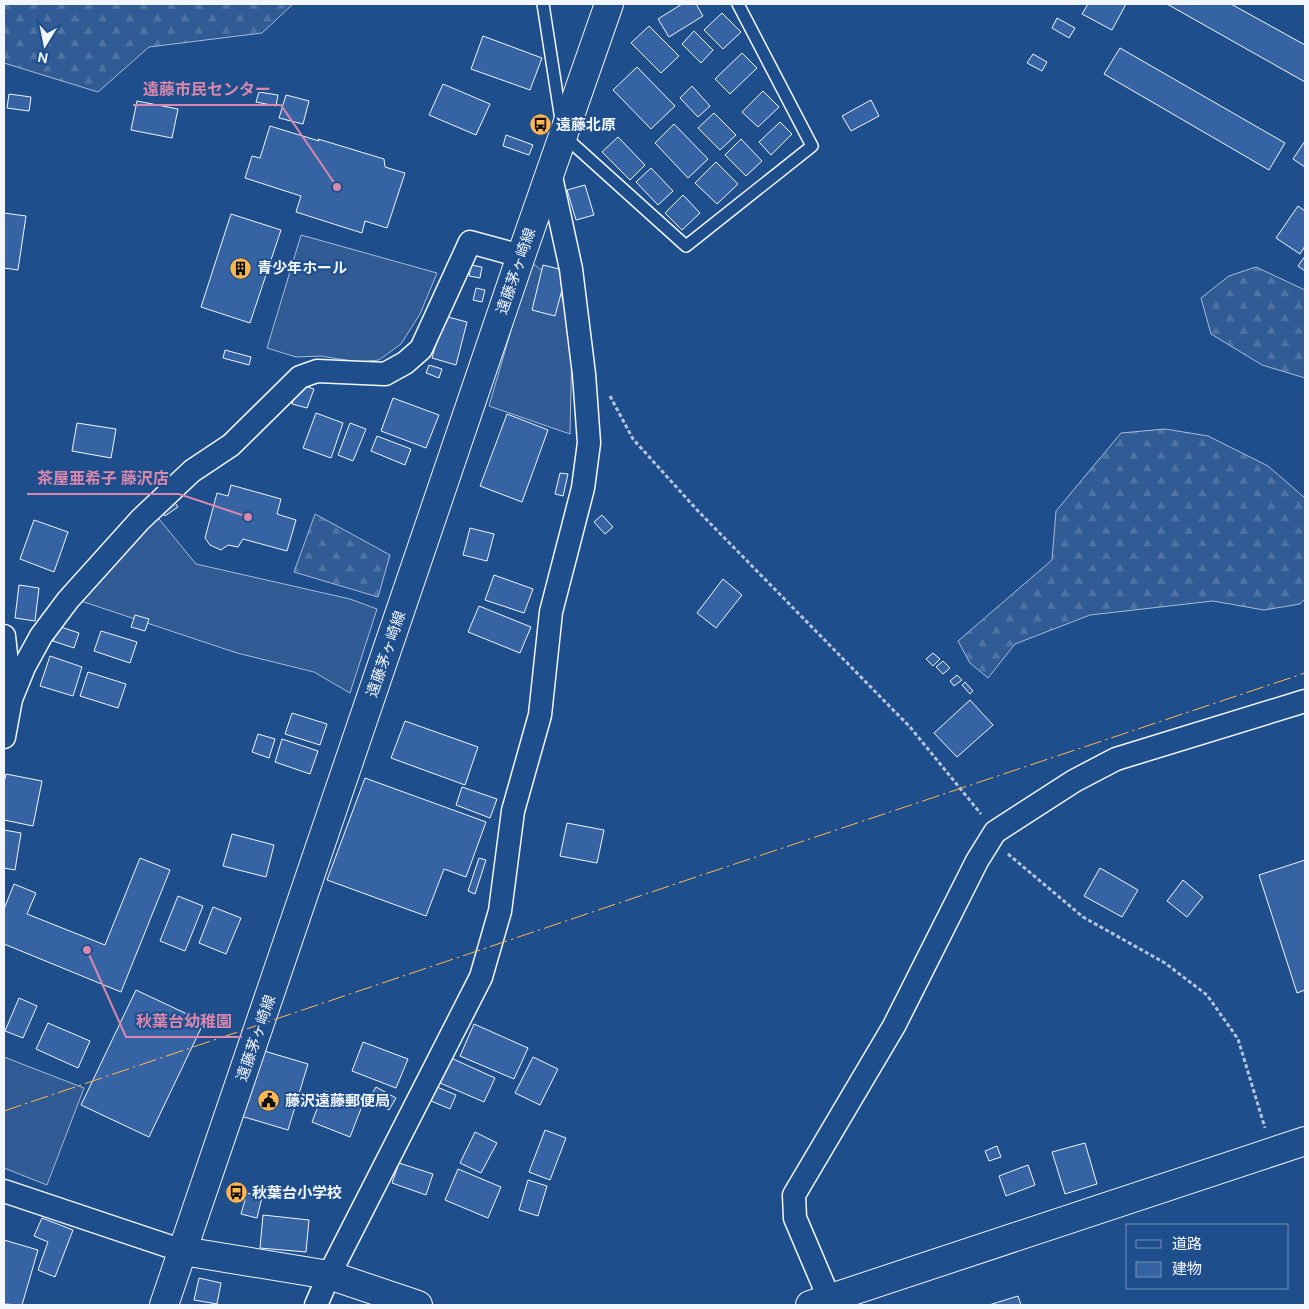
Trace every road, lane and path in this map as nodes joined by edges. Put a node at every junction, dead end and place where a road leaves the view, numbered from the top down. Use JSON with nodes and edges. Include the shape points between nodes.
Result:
{"nodes":[{"id":1,"x":543,"y":4,"type":"edge"},
{"id":2,"x":609,"y":4,"type":"edge"},
{"id":3,"x":738,"y":4,"type":"edge"},
{"id":4,"x":563,"y":135,"type":"junction"},
{"id":5,"x":550,"y":172,"type":"junction"},
{"id":6,"x":521,"y":256,"type":"junction"},
{"id":7,"x":584,"y":374,"type":"junction"},
{"id":8,"x":4,"y":636,"type":"edge"},
{"id":9,"x":11,"y":699,"type":"junction"},
{"id":10,"x":1305,"y":701,"type":"edge"},
{"id":11,"x":4,"y":736,"type":"edge"},
{"id":12,"x":993,"y":836,"type":"junction"},
{"id":13,"x":1304,"y":1146,"type":"edge"},
{"id":14,"x":1272,"y":1152,"type":"junction"},
{"id":15,"x":4,"y":1191,"type":"edge"},
{"id":16,"x":183,"y":1251,"type":"junction"},
{"id":17,"x":329,"y":1274,"type":"junction"},
{"id":18,"x":824,"y":1303,"type":"edge"},
{"id":19,"x":164,"y":1305,"type":"edge"},
{"id":20,"x":316,"y":1305,"type":"edge"},
{"id":21,"x":418,"y":1305,"type":"edge"}],
"edges":[{"from":1,"to":4,"type":"lane"},
{"from":2,"to":4,"type":"main road","name":"遠藤茅ヶ崎線"},
{"from":3,"to":4,"type":"lane","via":[[812,146],[686,246]]},
{"from":4,"to":5,"type":"main road","name":"遠藤茅ヶ崎線"},
{"from":5,"to":6,"type":"main road","name":"遠藤茅ヶ崎線"},
{"from":5,"to":7,"type":"street","via":[[571,270]]},
{"from":6,"to":9,"type":"street","via":[[470,242],[421,350],[385,374],[317,371],[300,377],[231,445],[192,471],[140,520],[68,600],[41,636]]},
{"from":6,"to":16,"type":"main road","name":"遠藤茅ヶ崎線"},
{"from":7,"to":12,"type":"path","via":[[611,397],[633,439],[698,511],[910,727]]},
{"from":7,"to":17,"type":"street","via":[[589,443],[583,488],[551,612],[540,715],[513,811],[500,911],[481,977]]},
{"from":8,"to":9,"type":"street"},
{"from":9,"to":11,"type":"street"},
{"from":10,"to":12,"type":"street","via":[[1116,760],[1074,780]]},
{"from":12,"to":14,"type":"path","via":[[1083,918],[1165,963],[1207,995],[1238,1040]]},
{"from":12,"to":18,"type":"street","via":[[977,861],[894,1026],[794,1195],[795,1218]]},
{"from":13,"to":14,"type":"main road"},
{"from":14,"to":18,"type":"main road"},
{"from":15,"to":16,"type":"street"},
{"from":16,"to":17,"type":"main road"},
{"from":16,"to":19,"type":"main road","name":"遠藤茅ヶ崎線"},
{"from":17,"to":20,"type":"street"},
{"from":17,"to":21,"type":"main road"}]}
